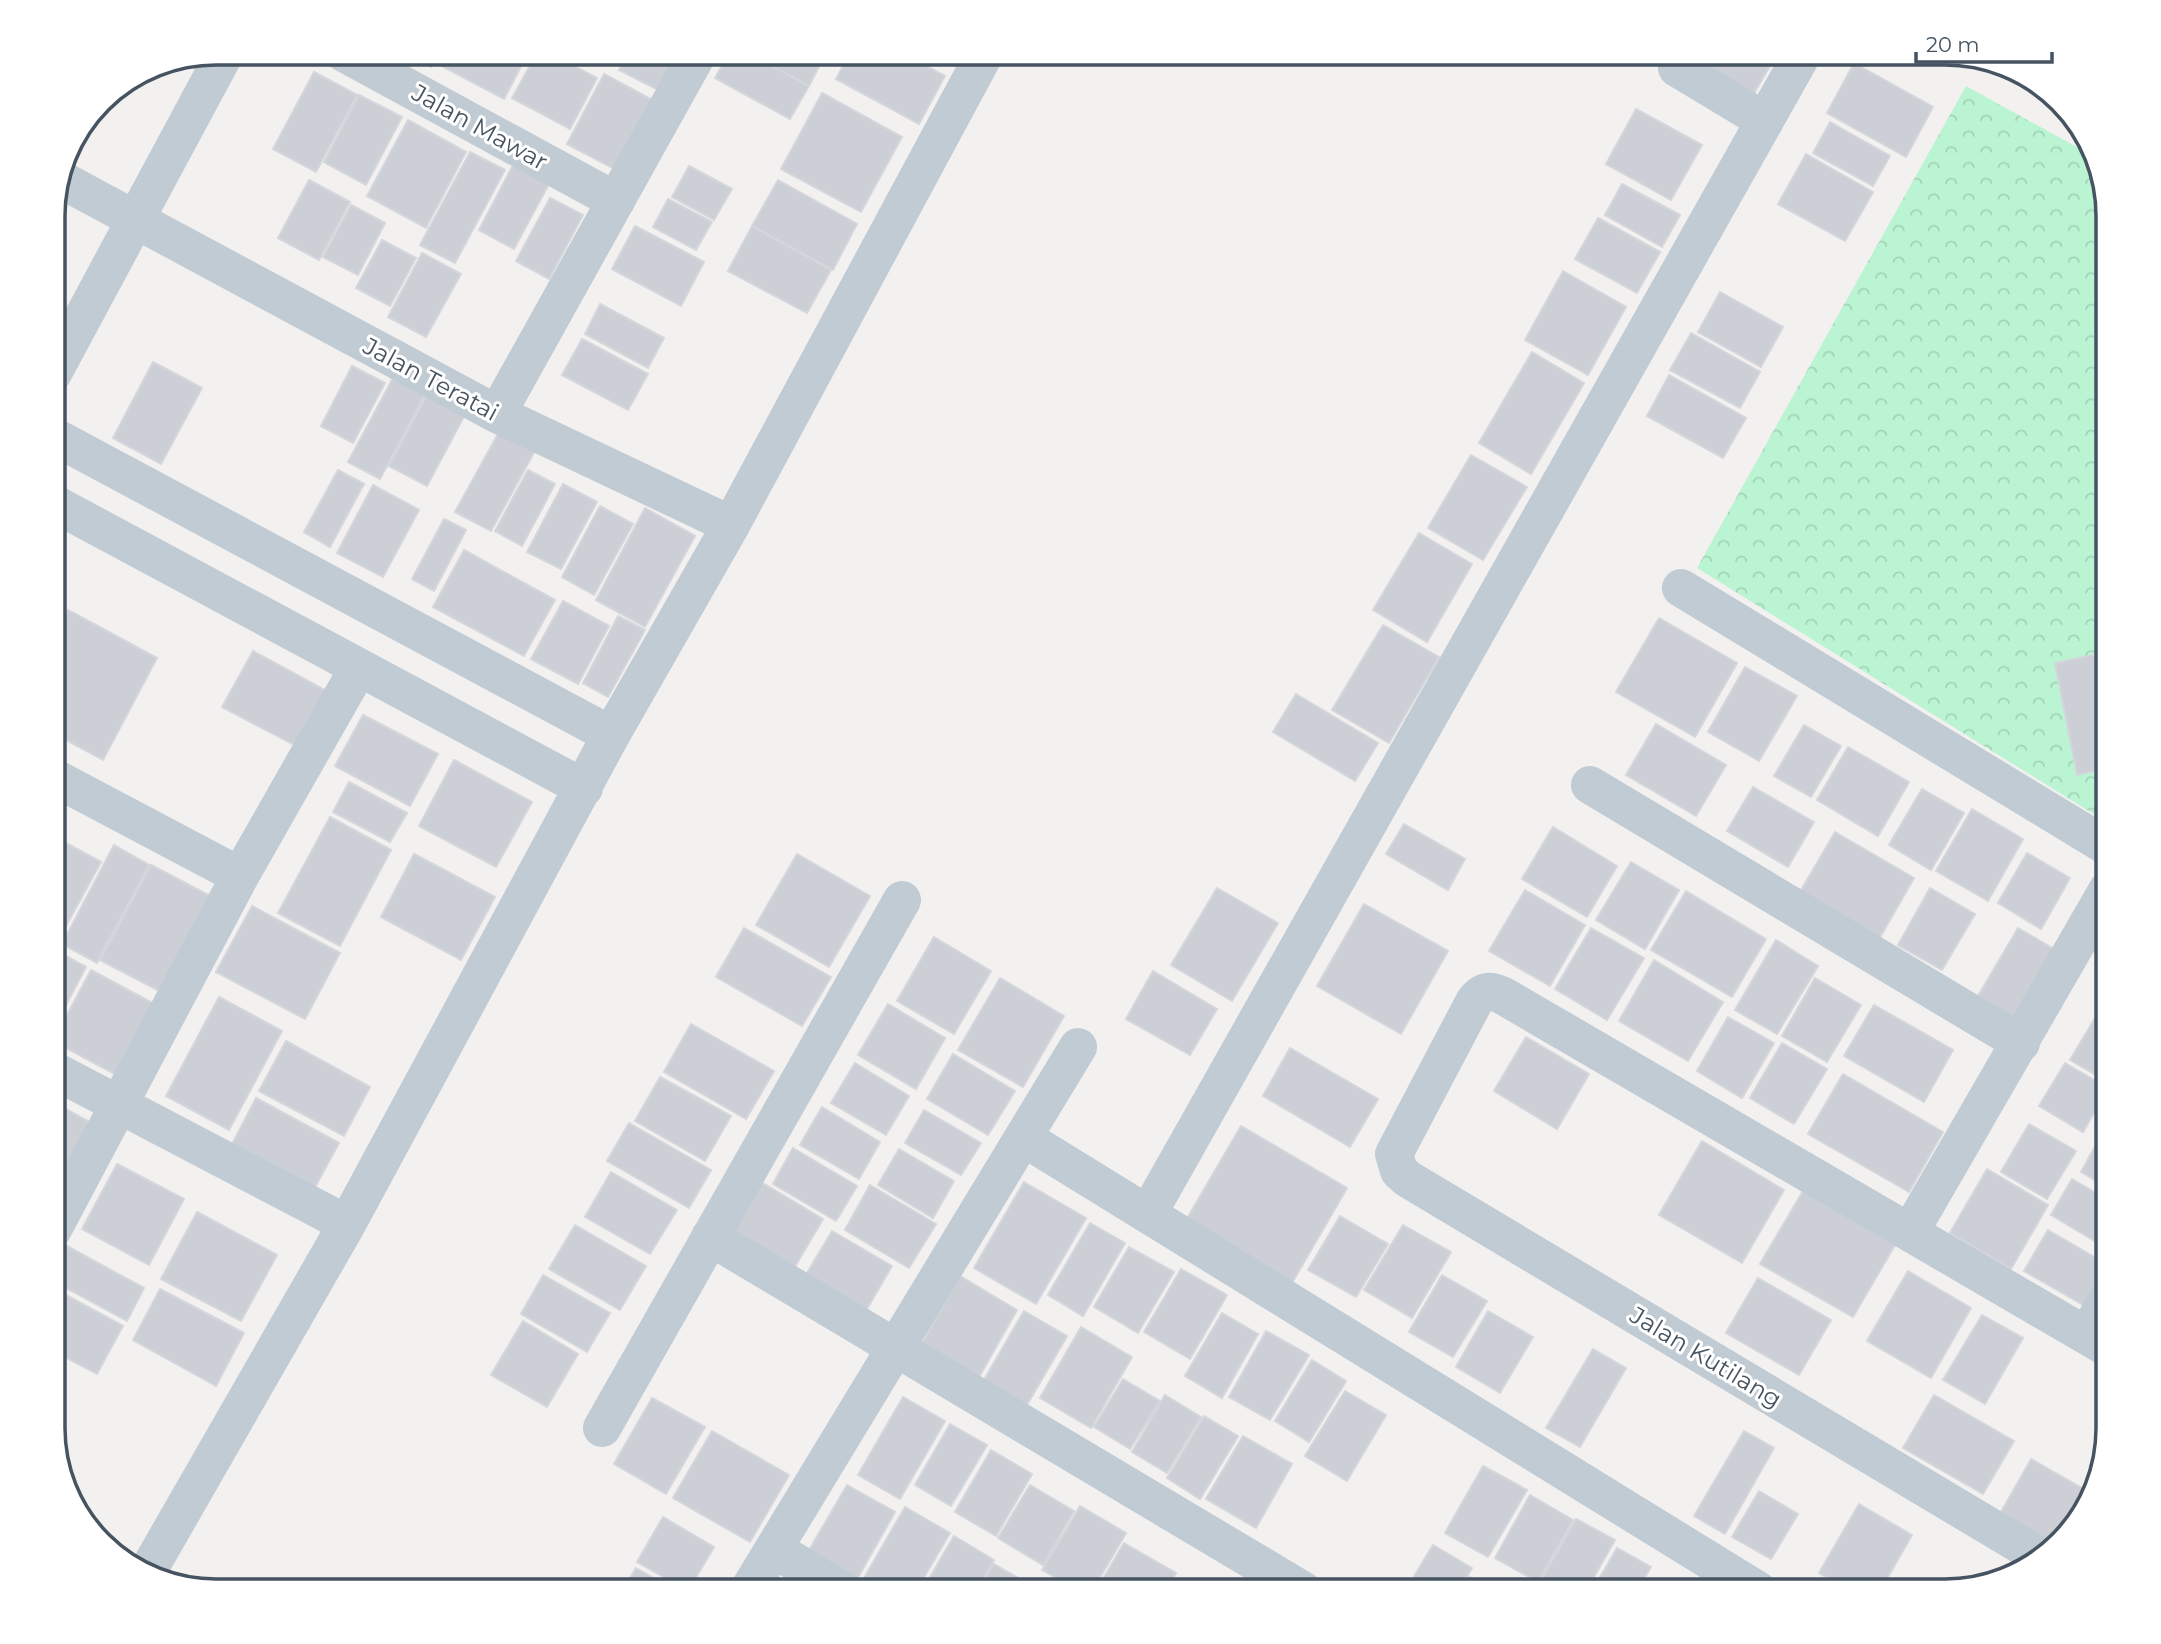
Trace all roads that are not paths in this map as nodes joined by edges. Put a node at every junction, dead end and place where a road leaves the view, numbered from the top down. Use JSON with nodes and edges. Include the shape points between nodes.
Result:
{"nodes":[{"id":1,"x":218,"y":65,"type":"edge"},
{"id":2,"x":368,"y":65,"type":"edge"},
{"id":3,"x":691,"y":65,"type":"edge"},
{"id":4,"x":978,"y":65,"type":"edge"},
{"id":5,"x":1797,"y":65,"type":"edge"},
{"id":6,"x":1677,"y":68,"type":"dead end"},
{"id":7,"x":1765,"y":121,"type":"junction"},
{"id":8,"x":69,"y":184,"type":"edge"},
{"id":9,"x":616,"y":201,"type":"junction"},
{"id":10,"x":137,"y":221,"type":"junction"},
{"id":11,"x":65,"y":351,"type":"edge"},
{"id":12,"x":497,"y":414,"type":"junction"},
{"id":13,"x":65,"y":442,"type":"edge"},
{"id":14,"x":170,"y":499,"type":"junction"},
{"id":15,"x":65,"y":509,"type":"edge"},
{"id":16,"x":731,"y":525,"type":"junction"},
{"id":17,"x":143,"y":549,"type":"junction"},
{"id":18,"x":1681,"y":588,"type":"dead end"},
{"id":19,"x":359,"y":667,"type":"junction"},
{"id":20,"x":611,"y":735,"type":"junction"},
{"id":21,"x":65,"y":783,"type":"edge"},
{"id":22,"x":1590,"y":785,"type":"dead end"},
{"id":23,"x":584,"y":788,"type":"junction"},
{"id":24,"x":2096,"y":840,"type":"edge"},
{"id":25,"x":240,"y":876,"type":"junction"},
{"id":26,"x":902,"y":900,"type":"dead end"},
{"id":27,"x":2096,"y":912,"type":"edge"},
{"id":28,"x":2021,"y":1043,"type":"junction"},
{"id":29,"x":1078,"y":1047,"type":"dead end"},
{"id":30,"x":65,"y":1076,"type":"edge"},
{"id":31,"x":119,"y":1105,"type":"junction"},
{"id":32,"x":1024,"y":1138,"type":"junction"},
{"id":33,"x":65,"y":1206,"type":"edge"},
{"id":34,"x":1149,"y":1213,"type":"junction"},
{"id":35,"x":347,"y":1224,"type":"junction"},
{"id":36,"x":1910,"y":1232,"type":"junction"},
{"id":37,"x":710,"y":1237,"type":"junction"},
{"id":38,"x":2096,"y":1340,"type":"edge"},
{"id":39,"x":895,"y":1349,"type":"junction"},
{"id":40,"x":602,"y":1428,"type":"dead end"},
{"id":41,"x":774,"y":1549,"type":"junction"},
{"id":42,"x":2032,"y":1552,"type":"edge"},
{"id":43,"x":151,"y":1565,"type":"edge"},
{"id":44,"x":755,"y":1579,"type":"edge"},
{"id":45,"x":823,"y":1579,"type":"edge"},
{"id":46,"x":1284,"y":1579,"type":"edge"},
{"id":47,"x":1740,"y":1579,"type":"edge"}],
"edges":[{"from":1,"to":10,"type":"street"},
{"from":2,"to":9,"type":"street","name":"Jalan Mawar"},
{"from":3,"to":9,"type":"street"},
{"from":4,"to":16,"type":"street"},
{"from":5,"to":7,"type":"street"},
{"from":6,"to":7,"type":"street"},
{"from":7,"to":34,"type":"street"},
{"from":8,"to":10,"type":"street","name":"Jalan Teratai"},
{"from":9,"to":12,"type":"street"},
{"from":10,"to":11,"type":"street"},
{"from":10,"to":12,"type":"street","name":"Jalan Teratai"},
{"from":12,"to":16,"type":"street","name":"Jalan Teratai"},
{"from":13,"to":14,"type":"street"},
{"from":14,"to":17,"type":"street"},
{"from":14,"to":20,"type":"street"},
{"from":15,"to":17,"type":"street"},
{"from":16,"to":20,"type":"street"},
{"from":17,"to":19,"type":"street"},
{"from":18,"to":24,"type":"street"},
{"from":19,"to":23,"type":"street"},
{"from":19,"to":25,"type":"street"},
{"from":20,"to":23,"type":"street"},
{"from":21,"to":25,"type":"street"},
{"from":22,"to":28,"type":"street"},
{"from":23,"to":35,"type":"street"},
{"from":25,"to":31,"type":"street"},
{"from":26,"to":37,"type":"street"},
{"from":27,"to":28,"type":"street"},
{"from":28,"to":36,"type":"street"},
{"from":29,"to":32,"type":"street"},
{"from":30,"to":31,"type":"street"},
{"from":31,"to":33,"type":"street"},
{"from":31,"to":35,"type":"street"},
{"from":32,"to":34,"type":"street"},
{"from":32,"to":39,"type":"street"},
{"from":34,"to":47,"type":"street"},
{"from":35,"to":43,"type":"street"},
{"from":36,"to":38,"type":"street"},
{"from":36,"to":42,"type":"street","name":"Jalan Kutilang","via":[[1489,990],[1474,1002],[1394,1154],[1395,1163],[1408,1179]]},
{"from":37,"to":39,"type":"street"},
{"from":37,"to":40,"type":"street"},
{"from":39,"to":41,"type":"street"},
{"from":39,"to":46,"type":"street"},
{"from":41,"to":44,"type":"street"},
{"from":41,"to":45,"type":"street"}]}
